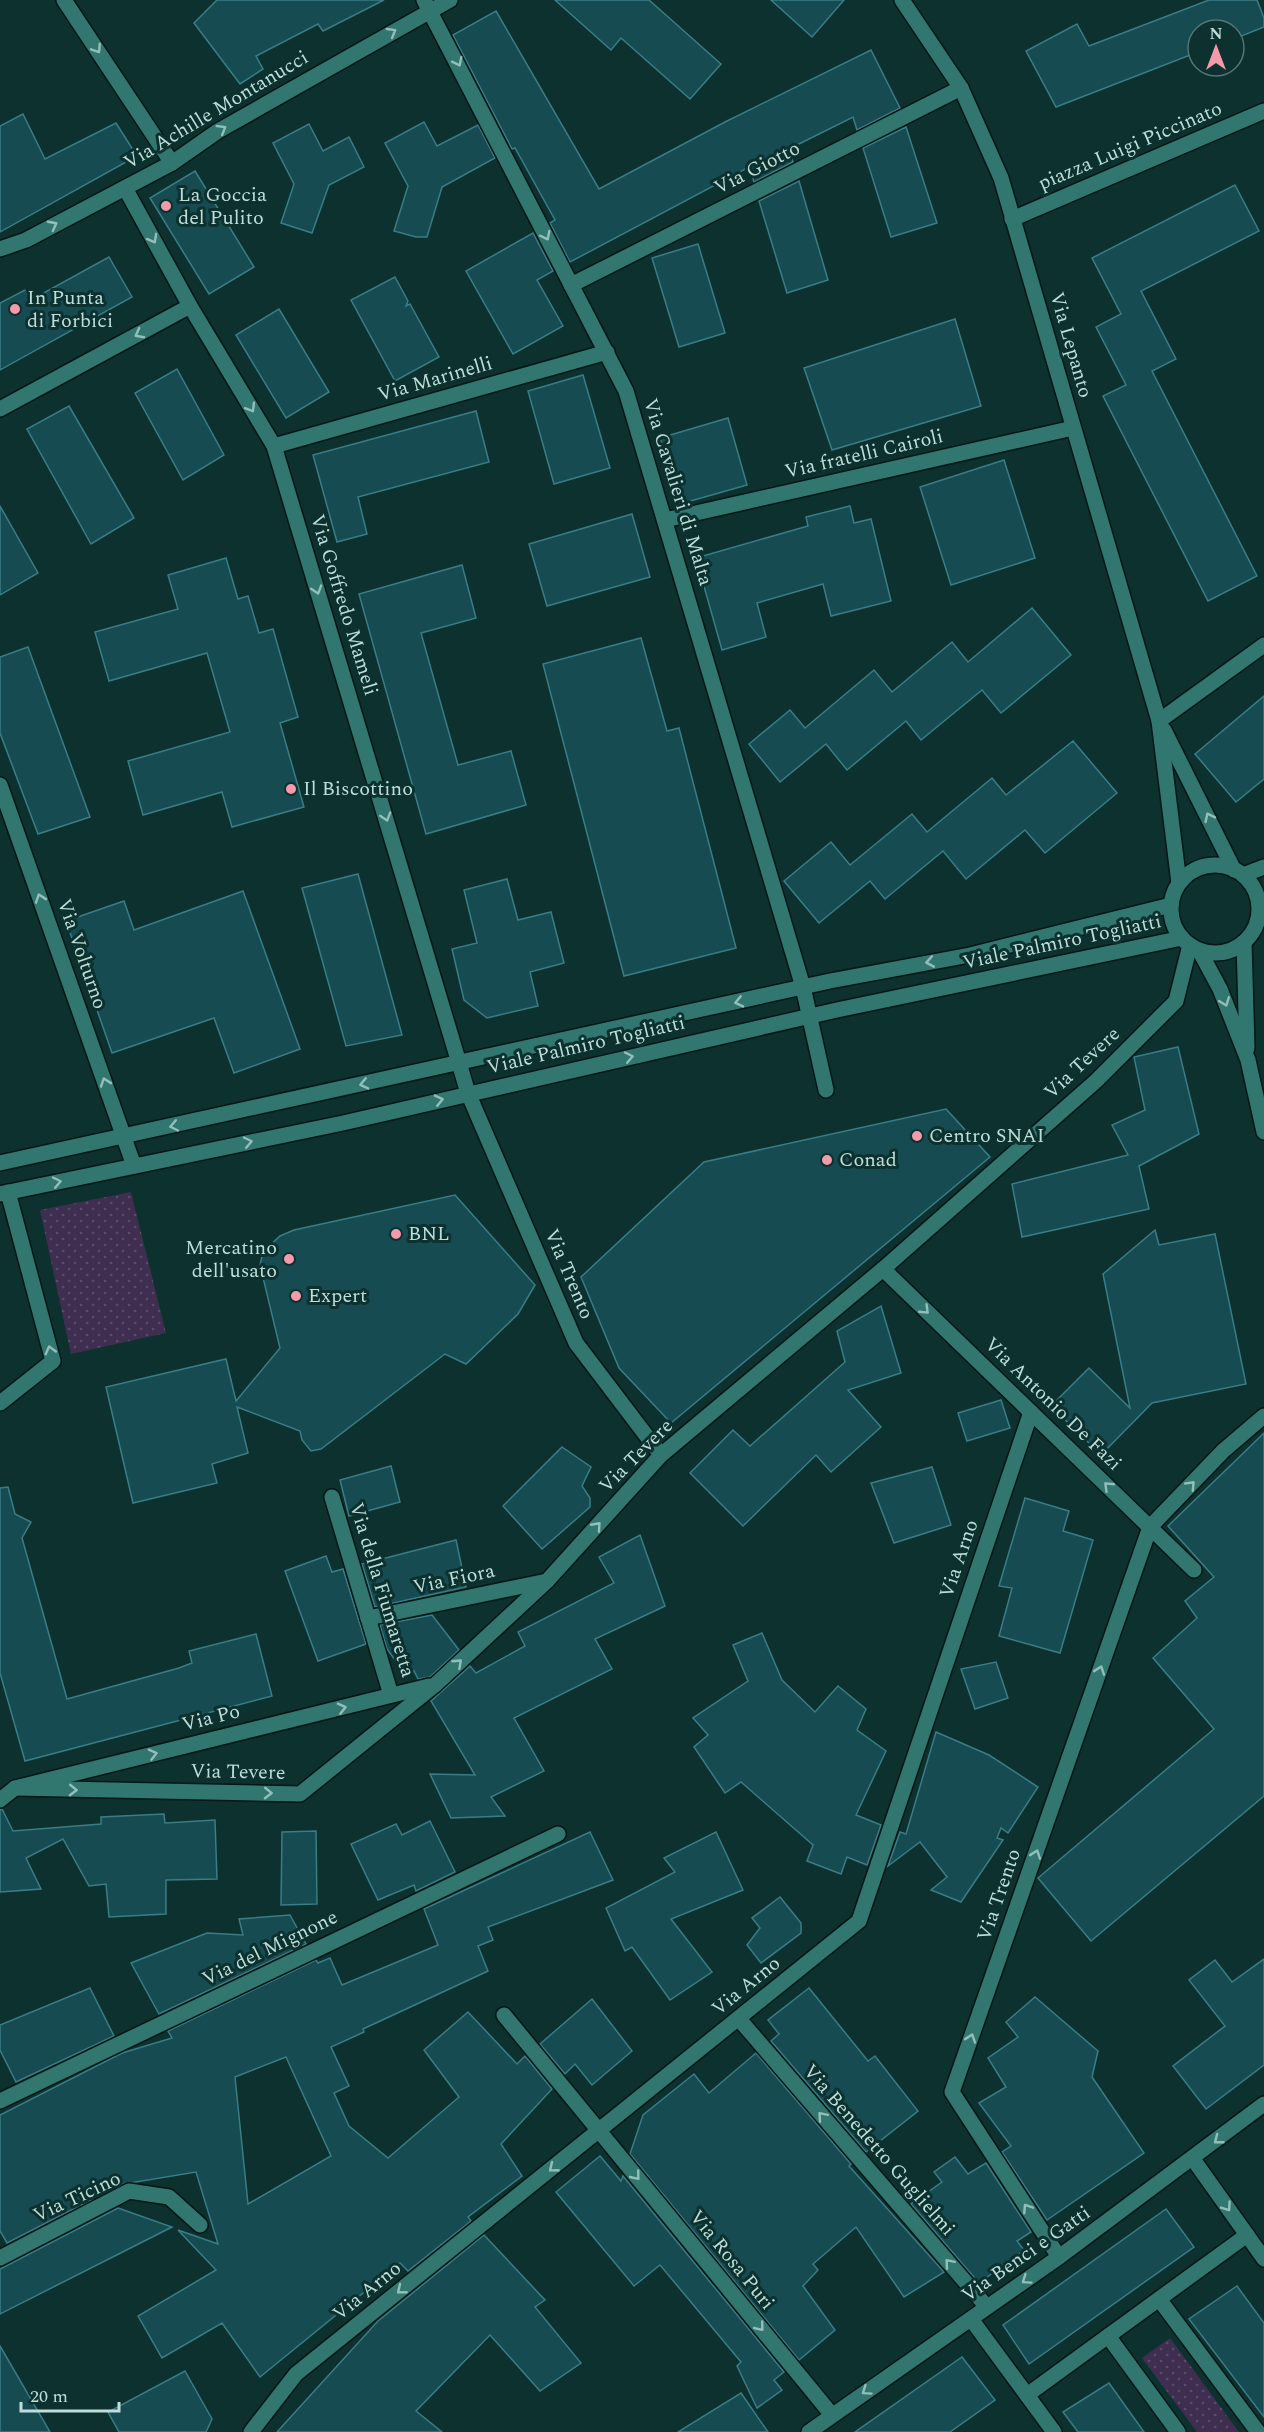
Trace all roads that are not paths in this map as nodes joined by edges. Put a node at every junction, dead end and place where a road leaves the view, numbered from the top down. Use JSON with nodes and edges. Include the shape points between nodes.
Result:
{"nodes":[{"id":1,"x":64,"y":0,"type":"edge"},
{"id":2,"x":450,"y":0,"type":"edge"},
{"id":3,"x":902,"y":0,"type":"edge"},
{"id":4,"x":428,"y":5,"type":"edge"},
{"id":5,"x":960,"y":88,"type":"junction"},
{"id":6,"x":1264,"y":111,"type":"edge"},
{"id":7,"x":172,"y":163,"type":"junction"},
{"id":8,"x":125,"y":188,"type":"junction"},
{"id":9,"x":1012,"y":219,"type":"junction"},
{"id":10,"x":0,"y":249,"type":"edge"},
{"id":11,"x":572,"y":285,"type":"junction"},
{"id":12,"x":190,"y":306,"type":"junction"},
{"id":13,"x":607,"y":352,"type":"junction"},
{"id":14,"x":0,"y":409,"type":"edge"},
{"id":15,"x":1073,"y":428,"type":"junction"},
{"id":16,"x":274,"y":446,"type":"junction"},
{"id":17,"x":664,"y":520,"type":"junction"},
{"id":18,"x":1264,"y":645,"type":"edge"},
{"id":19,"x":1159,"y":721,"type":"junction"},
{"id":20,"x":0,"y":785,"type":"edge"},
{"id":21,"x":1264,"y":867,"type":"edge"},
{"id":22,"x":1238,"y":873,"type":"junction"},
{"id":23,"x":1179,"y":883,"type":"junction"},
{"id":24,"x":1171,"y":906,"type":"junction"},
{"id":25,"x":1261,"y":908,"type":"edge"},
{"id":26,"x":1244,"y":942,"type":"junction"},
{"id":27,"x":1190,"y":944,"type":"junction"},
{"id":28,"x":803,"y":987,"type":"junction"},
{"id":29,"x":808,"y":1017,"type":"junction"},
{"id":30,"x":1248,"y":1060,"type":"junction"},
{"id":31,"x":460,"y":1062,"type":"junction"},
{"id":32,"x":826,"y":1090,"type":"dead end"},
{"id":33,"x":468,"y":1093,"type":"junction"},
{"id":34,"x":1264,"y":1132,"type":"edge"},
{"id":35,"x":124,"y":1137,"type":"junction"},
{"id":36,"x":0,"y":1163,"type":"edge"},
{"id":37,"x":134,"y":1166,"type":"junction"},
{"id":38,"x":4,"y":1193,"type":"edge"},
{"id":39,"x":883,"y":1269,"type":"junction"},
{"id":40,"x":0,"y":1403,"type":"edge"},
{"id":41,"x":1031,"y":1412,"type":"junction"},
{"id":42,"x":1264,"y":1416,"type":"edge"},
{"id":43,"x":661,"y":1455,"type":"junction"},
{"id":44,"x":332,"y":1497,"type":"dead end"},
{"id":45,"x":1150,"y":1527,"type":"junction"},
{"id":46,"x":1194,"y":1570,"type":"dead end"},
{"id":47,"x":547,"y":1581,"type":"junction"},
{"id":48,"x":368,"y":1618,"type":"junction"},
{"id":49,"x":435,"y":1685,"type":"junction"},
{"id":50,"x":392,"y":1695,"type":"junction"},
{"id":51,"x":15,"y":1788,"type":"junction"},
{"id":52,"x":0,"y":1800,"type":"edge"},
{"id":53,"x":558,"y":1834,"type":"dead end"},
{"id":54,"x":504,"y":2015,"type":"dead end"},
{"id":55,"x":739,"y":2019,"type":"junction"},
{"id":56,"x":0,"y":2101,"type":"edge"},
{"id":57,"x":1264,"y":2104,"type":"edge"},
{"id":58,"x":598,"y":2131,"type":"junction"},
{"id":59,"x":1193,"y":2159,"type":"junction"},
{"id":60,"x":200,"y":2225,"type":"dead end"},
{"id":61,"x":1247,"y":2235,"type":"junction"},
{"id":62,"x":1059,"y":2257,"type":"junction"},
{"id":63,"x":0,"y":2258,"type":"edge"},
{"id":64,"x":1264,"y":2259,"type":"edge"},
{"id":65,"x":1159,"y":2299,"type":"junction"},
{"id":66,"x":987,"y":2307,"type":"junction"},
{"id":67,"x":971,"y":2319,"type":"junction"},
{"id":68,"x":1108,"y":2336,"type":"junction"},
{"id":69,"x":1027,"y":2395,"type":"junction"},
{"id":70,"x":832,"y":2415,"type":"junction"},
{"id":71,"x":251,"y":2432,"type":"edge"},
{"id":72,"x":809,"y":2432,"type":"edge"},
{"id":73,"x":1054,"y":2432,"type":"edge"},
{"id":74,"x":1178,"y":2432,"type":"edge"},
{"id":75,"x":1258,"y":2432,"type":"edge"}],
"edges":[{"from":1,"to":7,"type":"street","one_way":true},
{"from":2,"to":4,"type":"street","name":"Via Achille Montanucci"},
{"from":3,"to":5,"type":"street","name":"Via Lepanto"},
{"from":7,"to":4,"type":"street","name":"Via Achille Montanucci","one_way":true,"via":[[218,131]]},
{"from":4,"to":11,"type":"street","name":"Via Cavalieri di Malta","one_way":true},
{"from":5,"to":9,"type":"street","name":"Via Lepanto","via":[[1001,178]]},
{"from":5,"to":11,"type":"street","name":"Via Giotto"},
{"from":6,"to":9,"type":"street","name":"piazza Luigi Piccinato"},
{"from":7,"to":8,"type":"street","name":"Via Achille Montanucci"},
{"from":10,"to":8,"type":"street","name":"Via Achille Montanucci","one_way":true,"via":[[26,240]]},
{"from":8,"to":12,"type":"street","name":"Via Goffredo Mameli","one_way":true},
{"from":9,"to":15,"type":"street","name":"Via Lepanto"},
{"from":11,"to":13,"type":"street","name":"Via Cavalieri di Malta"},
{"from":12,"to":14,"type":"street","one_way":true},
{"from":12,"to":16,"type":"street","name":"Via Goffredo Mameli","one_way":true},
{"from":13,"to":16,"type":"street","name":"Via Marinelli"},
{"from":13,"to":17,"type":"street","name":"Via Cavalieri di Malta","via":[[626,391]]},
{"from":15,"to":17,"type":"street","name":"Via fratelli Cairoli"},
{"from":15,"to":19,"type":"street","name":"Via Lepanto"},
{"from":16,"to":31,"type":"street","name":"Via Goffredo Mameli","one_way":true},
{"from":17,"to":28,"type":"street","name":"Via Cavalieri di Malta"},
{"from":18,"to":19,"type":"street"},
{"from":22,"to":19,"type":"street","name":"Via Lepanto","one_way":true},
{"from":19,"to":23,"type":"street","name":"Via Lepanto"},
{"from":35,"to":20,"type":"street","name":"Via Volturno","one_way":true},
{"from":21,"to":22,"type":"street"},
{"from":22,"to":23,"type":"street","via":[[1226,867],[1209,866],[1192,872]]},
{"from":22,"to":25,"type":"street","via":[[1254,890]]},
{"from":23,"to":24,"type":"street"},
{"from":24,"to":27,"type":"street","via":[[1173,923]]},
{"from":24,"to":28,"type":"street","name":"Viale Palmiro Togliatti","one_way":true,"via":[[981,953]]},
{"from":25,"to":26,"type":"street","via":[[1255,927]]},
{"from":26,"to":27,"type":"street","via":[[1222,952]]},
{"from":26,"to":30,"type":"street"},
{"from":27,"to":29,"type":"street","name":"Viale Palmiro Togliatti"},
{"from":27,"to":30,"type":"street","one_way":true,"via":[[1220,989]]},
{"from":27,"to":39,"type":"street","name":"Via Tevere","via":[[1176,1001],[1096,1081]]},
{"from":28,"to":29,"type":"street","name":"Via Cavalieri di Malta"},
{"from":28,"to":31,"type":"street","name":"Viale Palmiro Togliatti","one_way":true},
{"from":29,"to":32,"type":"street","name":"Via Cavalieri di Malta"},
{"from":33,"to":29,"type":"street","name":"Viale Palmiro Togliatti","one_way":true},
{"from":30,"to":34,"type":"street"},
{"from":31,"to":33,"type":"street","name":"Via Goffredo Mameli"},
{"from":31,"to":35,"type":"street","name":"Viale Palmiro Togliatti","one_way":true},
{"from":37,"to":33,"type":"street","name":"Viale Palmiro Togliatti","one_way":true},
{"from":33,"to":43,"type":"street","name":"Via Trento","via":[[576,1343]]},
{"from":35,"to":36,"type":"street","name":"Viale Palmiro Togliatti"},
{"from":35,"to":37,"type":"street","name":"Via Volturno"},
{"from":38,"to":37,"type":"street","name":"Viale Palmiro Togliatti","one_way":true},
{"from":40,"to":38,"type":"street","one_way":true,"via":[[53,1361]]},
{"from":39,"to":41,"type":"street","name":"Via Antonio De Fazi","one_way":true},
{"from":39,"to":43,"type":"street","name":"Via Tevere"},
{"from":45,"to":41,"type":"street","name":"Via Antonio De Fazi","one_way":true},
{"from":41,"to":55,"type":"street","name":"Via Arno","via":[[859,1921]]},
{"from":45,"to":42,"type":"street","one_way":true},
{"from":47,"to":43,"type":"street","name":"Via Tevere","one_way":true},
{"from":44,"to":48,"type":"street","name":"Via della Fiumaretta"},
{"from":45,"to":46,"type":"street","name":"Via Antonio De Fazi"},
{"from":62,"to":45,"type":"street","name":"Via Trento","one_way":true,"via":[[952,2092]]},
{"from":47,"to":48,"type":"street","name":"Via Fiora"},
{"from":49,"to":47,"type":"street","name":"Via Tevere","one_way":true},
{"from":48,"to":50,"type":"street","name":"Via della Fiumaretta"},
{"from":49,"to":50,"type":"street","name":"Via Po"},
{"from":51,"to":49,"type":"street","name":"Via Tevere","one_way":true,"via":[[300,1794]]},
{"from":51,"to":50,"type":"street","name":"Via Po","one_way":true},
{"from":51,"to":52,"type":"street","name":"Via Po"},
{"from":53,"to":56,"type":"street","name":"Via del Mignone"},
{"from":54,"to":58,"type":"street","name":"Via Rosa Puri"},
{"from":55,"to":58,"type":"street","name":"Via Arno"},
{"from":66,"to":55,"type":"street","name":"Via Benedetto Guglielmi","one_way":true},
{"from":57,"to":59,"type":"street","name":"Via Benci e Gatti","one_way":true},
{"from":58,"to":70,"type":"street","name":"Via Rosa Puri","one_way":true},
{"from":58,"to":71,"type":"street","name":"Via Arno","one_way":true,"via":[[296,2374]]},
{"from":59,"to":61,"type":"street","one_way":true},
{"from":59,"to":62,"type":"street","name":"Via Benci e Gatti"},
{"from":60,"to":63,"type":"street","name":"Via Ticino","via":[[169,2197],[129,2191]]},
{"from":61,"to":64,"type":"street"},
{"from":61,"to":65,"type":"street"},
{"from":62,"to":66,"type":"street","name":"Via Benci e Gatti","one_way":true},
{"from":65,"to":68,"type":"street"},
{"from":65,"to":75,"type":"street"},
{"from":66,"to":67,"type":"street","name":"Via Benci e Gatti"},
{"from":67,"to":69,"type":"street"},
{"from":67,"to":70,"type":"street","name":"Via Benci e Gatti","one_way":true},
{"from":68,"to":69,"type":"street"},
{"from":68,"to":74,"type":"street"},
{"from":69,"to":73,"type":"street"},
{"from":70,"to":72,"type":"street","name":"Via Benci e Gatti"}]}
